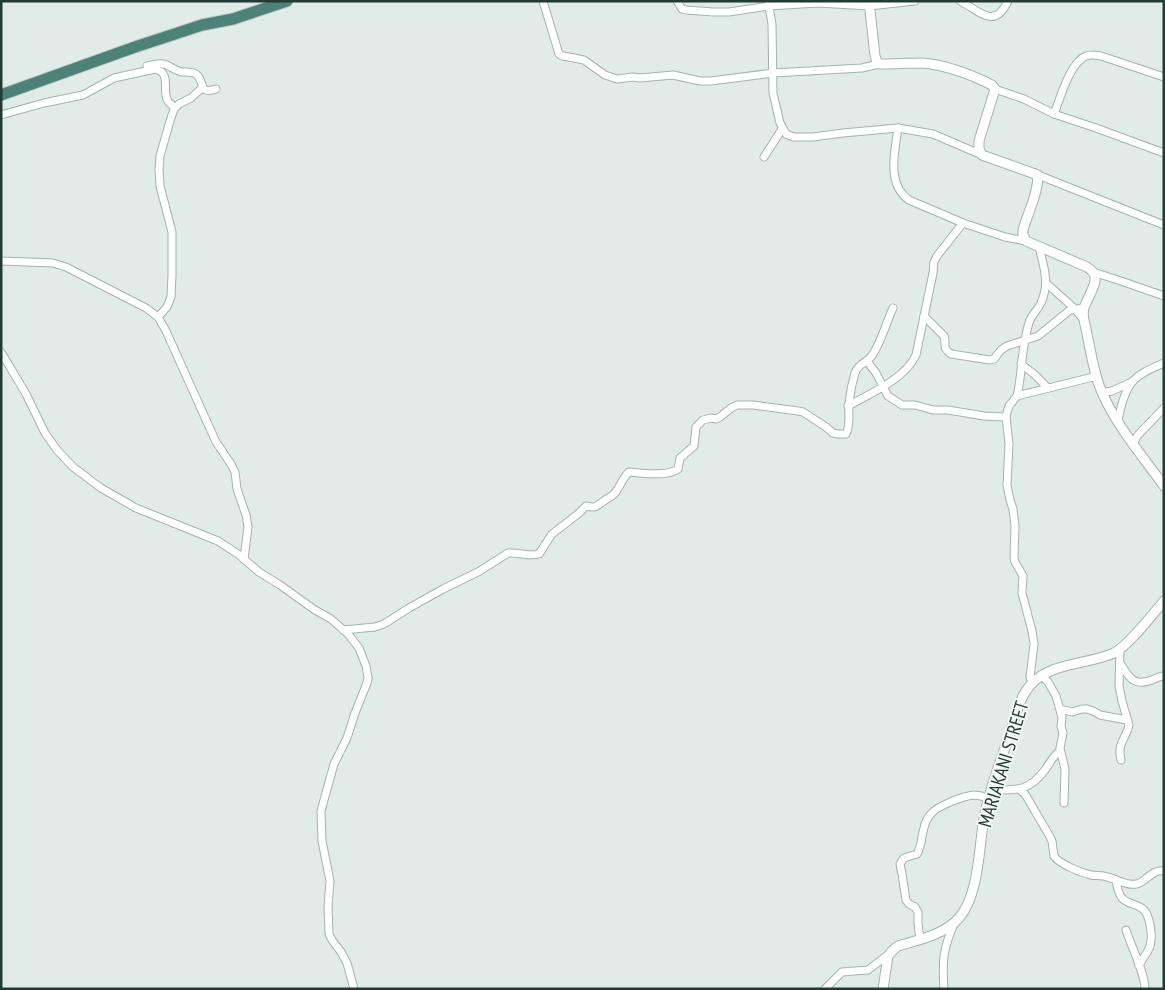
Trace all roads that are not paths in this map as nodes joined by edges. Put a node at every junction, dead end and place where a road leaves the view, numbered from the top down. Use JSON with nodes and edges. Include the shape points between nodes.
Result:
{"nodes":[{"id":1,"x":287,"y":1,"type":"edge"},
{"id":2,"x":543,"y":1,"type":"edge"},
{"id":3,"x":677,"y":1,"type":"edge"},
{"id":4,"x":915,"y":1,"type":"edge"},
{"id":5,"x":960,"y":1,"type":"edge"},
{"id":6,"x":1008,"y":1,"type":"edge"},
{"id":7,"x":769,"y":3,"type":"edge"},
{"id":8,"x":869,"y":4,"type":"edge"},
{"id":9,"x":879,"y":64,"type":"junction"},
{"id":10,"x":773,"y":73,"type":"junction"},
{"id":11,"x":1164,"y":77,"type":"edge"},
{"id":12,"x":114,"y":78,"type":"junction"},
{"id":13,"x":203,"y":87,"type":"junction"},
{"id":14,"x":216,"y":89,"type":"dead end"},
{"id":15,"x":995,"y":89,"type":"junction"},
{"id":16,"x":1,"y":95,"type":"edge"},
{"id":17,"x":176,"y":107,"type":"junction"},
{"id":18,"x":1054,"y":114,"type":"junction"},
{"id":19,"x":1,"y":115,"type":"edge"},
{"id":20,"x":898,"y":128,"type":"junction"},
{"id":21,"x":782,"y":129,"type":"junction"},
{"id":22,"x":1164,"y":153,"type":"edge"},
{"id":23,"x":982,"y":155,"type":"junction"},
{"id":24,"x":764,"y":158,"type":"dead end"},
{"id":25,"x":1038,"y":175,"type":"junction"},
{"id":26,"x":963,"y":223,"type":"junction"},
{"id":27,"x":1164,"y":224,"type":"edge"},
{"id":28,"x":1026,"y":242,"type":"junction"},
{"id":29,"x":1039,"y":247,"type":"junction"},
{"id":30,"x":1,"y":261,"type":"edge"},
{"id":31,"x":1093,"y":272,"type":"junction"},
{"id":32,"x":1046,"y":283,"type":"junction"},
{"id":33,"x":1164,"y":296,"type":"edge"},
{"id":34,"x":893,"y":308,"type":"dead end"},
{"id":35,"x":1074,"y":308,"type":"junction"},
{"id":36,"x":1084,"y":308,"type":"junction"},
{"id":37,"x":924,"y":316,"type":"junction"},
{"id":38,"x":158,"y":317,"type":"junction"},
{"id":39,"x":1084,"y":320,"type":"junction"},
{"id":40,"x":1025,"y":339,"type":"junction"},
{"id":41,"x":1,"y":352,"type":"edge"},
{"id":42,"x":867,"y":361,"type":"junction"},
{"id":43,"x":1164,"y":363,"type":"edge"},
{"id":44,"x":1022,"y":364,"type":"junction"},
{"id":45,"x":1097,"y":376,"type":"junction"},
{"id":46,"x":1133,"y":381,"type":"junction"},
{"id":47,"x":883,"y":387,"type":"junction"},
{"id":48,"x":1048,"y":388,"type":"junction"},
{"id":49,"x":1102,"y":393,"type":"junction"},
{"id":50,"x":1016,"y":396,"type":"junction"},
{"id":51,"x":848,"y":406,"type":"junction"},
{"id":52,"x":1164,"y":408,"type":"edge"},
{"id":53,"x":1006,"y":417,"type":"junction"},
{"id":54,"x":1118,"y":422,"type":"junction"},
{"id":55,"x":1134,"y":445,"type":"junction"},
{"id":56,"x":1164,"y":486,"type":"edge"},
{"id":57,"x":244,"y":559,"type":"junction"},
{"id":58,"x":1164,"y":601,"type":"edge"},
{"id":59,"x":344,"y":630,"type":"junction"},
{"id":60,"x":1120,"y":649,"type":"junction"},
{"id":61,"x":1119,"y":661,"type":"junction"},
{"id":62,"x":1041,"y":675,"type":"junction"},
{"id":63,"x":1164,"y":676,"type":"edge"},
{"id":64,"x":1032,"y":683,"type":"junction"},
{"id":65,"x":1060,"y":709,"type":"junction"},
{"id":66,"x":1127,"y":720,"type":"junction"},
{"id":67,"x":1060,"y":751,"type":"junction"},
{"id":68,"x":1121,"y":760,"type":"dead end"},
{"id":69,"x":1020,"y":790,"type":"junction"},
{"id":70,"x":990,"y":794,"type":"junction"},
{"id":71,"x":1064,"y":803,"type":"dead end"},
{"id":72,"x":1164,"y":871,"type":"edge"},
{"id":73,"x":1116,"y":880,"type":"junction"},
{"id":74,"x":954,"y":923,"type":"junction"},
{"id":75,"x":1126,"y":930,"type":"dead end"},
{"id":76,"x":920,"y":939,"type":"junction"},
{"id":77,"x":888,"y":956,"type":"junction"},
{"id":78,"x":1139,"y":966,"type":"junction"},
{"id":79,"x":354,"y":989,"type":"edge"},
{"id":80,"x":825,"y":989,"type":"edge"},
{"id":81,"x":883,"y":989,"type":"edge"},
{"id":82,"x":944,"y":989,"type":"edge"},
{"id":83,"x":1145,"y":989,"type":"edge"}],
"edges":[{"from":1,"to":16,"type":"highway","via":[[135,47]]},
{"from":2,"to":10,"type":"street","via":[[559,54],[584,60],[617,80],[673,75],[711,81]]},
{"from":3,"to":7,"type":"street","via":[[682,9],[713,12],[729,12]]},
{"from":4,"to":8,"type":"street"},
{"from":5,"to":6,"type":"street","via":[[983,15],[994,16]]},
{"from":7,"to":8,"type":"street"},
{"from":7,"to":10,"type":"street"},
{"from":8,"to":9,"type":"street","via":[[875,56]]},
{"from":9,"to":10,"type":"street","via":[[862,68]]},
{"from":9,"to":15,"type":"street","via":[[922,63],[954,69]]},
{"from":10,"to":21,"type":"street","via":[[775,107]]},
{"from":11,"to":18,"type":"street","via":[[1101,56],[1085,56],[1072,71]]},
{"from":12,"to":13,"type":"street","via":[[126,71],[161,63],[197,74]]},
{"from":12,"to":17,"type":"street","via":[[158,69],[165,79],[166,99]]},
{"from":12,"to":19,"type":"street","via":[[83,95]]},
{"from":13,"to":14,"type":"street"},
{"from":13,"to":17,"type":"street"},
{"from":15,"to":18,"type":"street"},
{"from":15,"to":23,"type":"street","via":[[979,141]]},
{"from":17,"to":38,"type":"street","via":[[160,156],[160,186],[172,232],[172,286],[167,307]]},
{"from":18,"to":22,"type":"street"},
{"from":20,"to":21,"type":"street","via":[[806,137],[790,136]]},
{"from":20,"to":23,"type":"street","via":[[933,134]]},
{"from":20,"to":26,"type":"street","via":[[894,175],[901,192],[910,200]]},
{"from":21,"to":24,"type":"street"},
{"from":23,"to":25,"type":"street"},
{"from":25,"to":27,"type":"street"},
{"from":25,"to":28,"type":"street","via":[[1023,230]]},
{"from":26,"to":28,"type":"street"},
{"from":26,"to":37,"type":"street","via":[[934,262]]},
{"from":28,"to":29,"type":"street"},
{"from":29,"to":31,"type":"street"},
{"from":29,"to":32,"type":"street"},
{"from":30,"to":38,"type":"street","via":[[53,263],[66,267]]},
{"from":31,"to":33,"type":"street"},
{"from":31,"to":36,"type":"street","via":[[1095,283]]},
{"from":32,"to":35,"type":"street"},
{"from":32,"to":40,"type":"street"},
{"from":34,"to":42,"type":"street","via":[[881,341]]},
{"from":35,"to":36,"type":"street"},
{"from":35,"to":39,"type":"street"},
{"from":35,"to":40,"type":"street","via":[[1038,336]]},
{"from":36,"to":39,"type":"street"},
{"from":37,"to":40,"type":"street","via":[[943,334],[945,348],[951,354],[992,360],[1003,348]]},
{"from":37,"to":47,"type":"street","via":[[913,362]]},
{"from":38,"to":57,"type":"street","via":[[216,442],[235,472],[248,527]]},
{"from":39,"to":45,"type":"street"},
{"from":40,"to":44,"type":"street"},
{"from":41,"to":57,"type":"street","via":[[50,440],[73,467],[136,508],[218,541]]},
{"from":42,"to":47,"type":"street"},
{"from":42,"to":51,"type":"street","via":[[858,367]]},
{"from":43,"to":46,"type":"street"},
{"from":44,"to":48,"type":"street"},
{"from":44,"to":50,"type":"street"},
{"from":45,"to":48,"type":"street"},
{"from":45,"to":49,"type":"street"},
{"from":46,"to":49,"type":"street"},
{"from":46,"to":54,"type":"street"},
{"from":47,"to":51,"type":"street"},
{"from":47,"to":53,"type":"street","via":[[888,396],[902,405]]},
{"from":48,"to":50,"type":"street"},
{"from":49,"to":54,"type":"street"},
{"from":50,"to":53,"type":"street","via":[[1006,411]]},
{"from":51,"to":59,"type":"street","via":[[845,434],[833,433],[802,412],[753,405],[734,406],[720,417],[703,420],[696,426],[694,446],[680,458],[675,471],[629,472],[610,498],[596,506],[586,506],[552,534],[539,554],[508,553],[384,624]]},
{"from":52,"to":55,"type":"street"},
{"from":53,"to":64,"type":"street","via":[[1009,444],[1007,485],[1016,526],[1014,558],[1024,576],[1022,594],[1034,644]]},
{"from":54,"to":55,"type":"street"},
{"from":55,"to":56,"type":"street"},
{"from":57,"to":59,"type":"street"},
{"from":58,"to":60,"type":"street","name":"MARIAKANI STREET"},
{"from":59,"to":79,"type":"street","via":[[359,648],[368,678],[348,738],[334,764],[321,820],[330,881],[329,934],[347,963]]},
{"from":60,"to":61,"type":"street"},
{"from":60,"to":62,"type":"street","name":"MARIAKANI STREET"},
{"from":61,"to":63,"type":"street","via":[[1128,676],[1137,682]]},
{"from":61,"to":66,"type":"street","via":[[1119,686]]},
{"from":62,"to":64,"type":"street","name":"MARIAKANI STREET"},
{"from":62,"to":65,"type":"street","via":[[1054,691]]},
{"from":64,"to":70,"type":"street","name":"MARIAKANI STREET","via":[[1019,704]]},
{"from":65,"to":66,"type":"street","via":[[1072,712],[1082,708]]},
{"from":65,"to":67,"type":"street","via":[[1063,733]]},
{"from":66,"to":68,"type":"street","via":[[1129,729],[1121,742]]},
{"from":67,"to":69,"type":"street","via":[[1037,779]]},
{"from":67,"to":71,"type":"street","via":[[1065,769]]},
{"from":69,"to":70,"type":"street"},
{"from":69,"to":73,"type":"street","via":[[1049,835],[1056,859],[1088,874]]},
{"from":70,"to":74,"type":"street","name":"MARIAKANI STREET","via":[[970,898]]},
{"from":70,"to":76,"type":"street","via":[[967,796],[934,811],[923,830],[917,854],[901,861],[905,898],[918,912]]},
{"from":72,"to":73,"type":"street","via":[[1153,873],[1134,884]]},
{"from":73,"to":78,"type":"street","via":[[1122,899],[1142,908],[1150,926],[1150,948]]},
{"from":74,"to":76,"type":"street","name":"MARIAKANI STREET","via":[[937,934]]},
{"from":74,"to":82,"type":"street","via":[[944,948]]},
{"from":75,"to":78,"type":"street"},
{"from":76,"to":77,"type":"street","name":"MARIAKANI STREET","via":[[898,946]]},
{"from":77,"to":80,"type":"street","via":[[868,970],[842,972]]},
{"from":77,"to":81,"type":"street"},
{"from":78,"to":83,"type":"street"}]}
